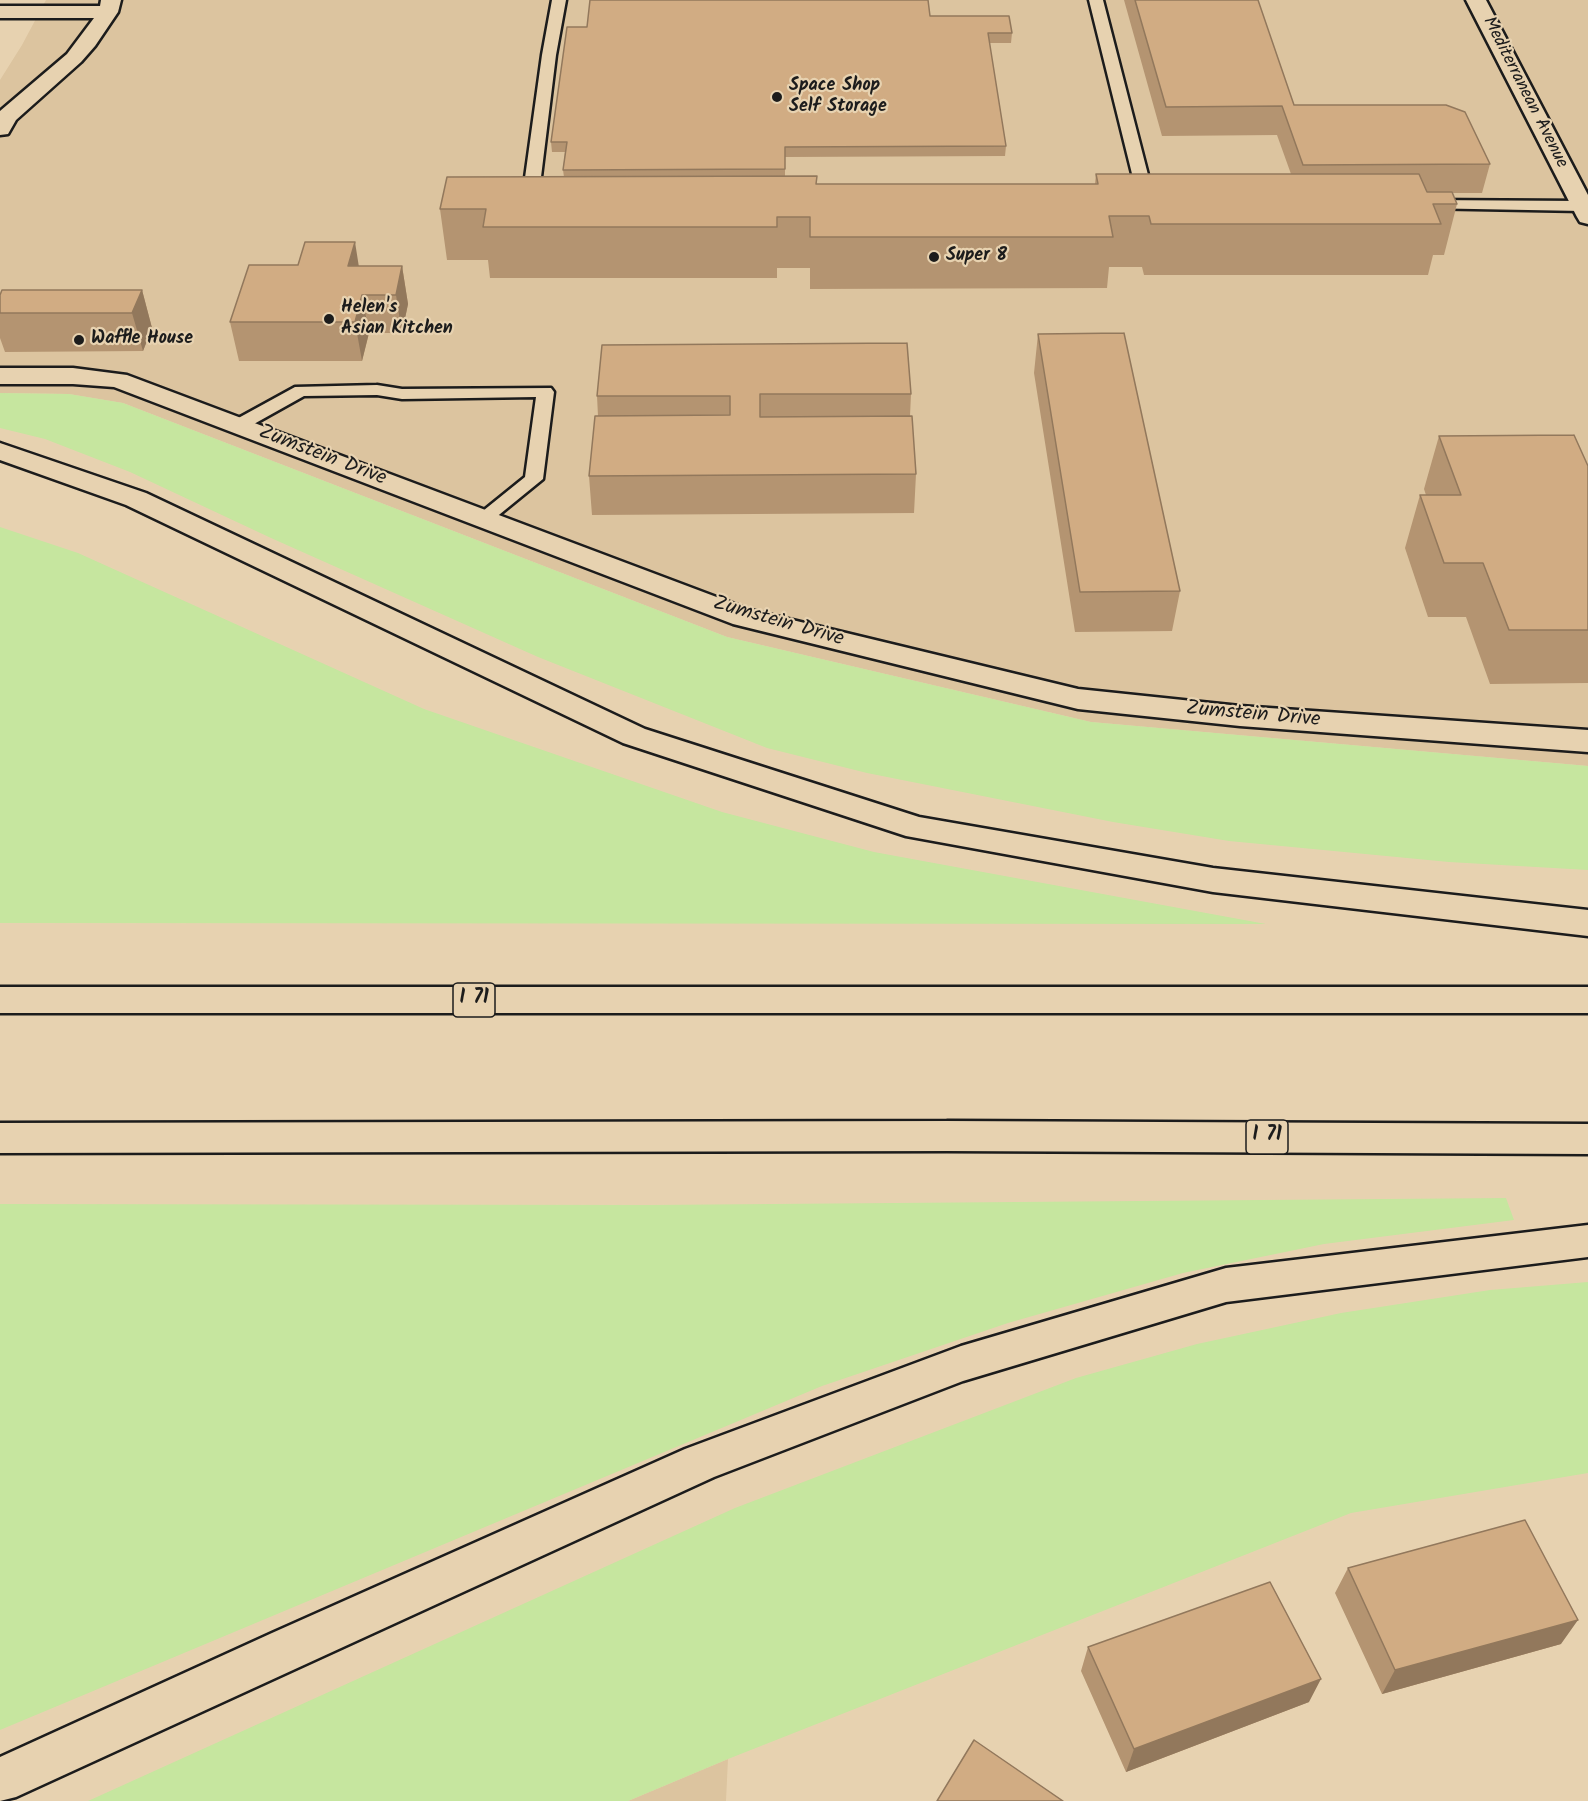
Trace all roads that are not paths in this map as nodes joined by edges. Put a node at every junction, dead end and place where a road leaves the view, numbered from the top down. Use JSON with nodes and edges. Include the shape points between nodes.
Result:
{"nodes":[{"id":1,"x":559,"y":0,"type":"edge"},
{"id":2,"x":1096,"y":0,"type":"edge"},
{"id":3,"x":1476,"y":0,"type":"edge"},
{"id":4,"x":109,"y":6,"type":"edge"},
{"id":5,"x":0,"y":12,"type":"edge"},
{"id":6,"x":0,"y":129,"type":"edge"},
{"id":7,"x":532,"y":185,"type":"edge"},
{"id":8,"x":1160,"y":204,"type":"edge"},
{"id":9,"x":1406,"y":205,"type":"edge"},
{"id":10,"x":1585,"y":211,"type":"edge"},
{"id":11,"x":0,"y":376,"type":"edge"},
{"id":12,"x":238,"y":425,"type":"junction"},
{"id":13,"x":0,"y":451,"type":"edge"},
{"id":14,"x":482,"y":519,"type":"junction"},
{"id":15,"x":1588,"y":741,"type":"edge"},
{"id":16,"x":1588,"y":923,"type":"edge"},
{"id":17,"x":0,"y":999,"type":"edge"},
{"id":18,"x":1588,"y":1000,"type":"edge"},
{"id":19,"x":0,"y":1138,"type":"edge"},
{"id":20,"x":1588,"y":1139,"type":"edge"},
{"id":21,"x":1588,"y":1241,"type":"edge"},
{"id":22,"x":0,"y":1781,"type":"edge"}],
"edges":[{"from":1,"to":7,"type":"lane"},
{"from":2,"to":8,"type":"lane","via":[[1148,203]]},
{"from":3,"to":10,"type":"main road","name":"Mediterranean Avenue"},
{"from":4,"to":5,"type":"main road"},
{"from":4,"to":6,"type":"main road","via":[[74,58],[20,103]]},
{"from":9,"to":10,"type":"lane"},
{"from":11,"to":12,"type":"main road","name":"Zumstein Drive","via":[[118,380]]},
{"from":12,"to":14,"type":"main road","name":"Zumstein Drive"},
{"from":12,"to":14,"type":"lane","via":[[301,391],[545,392],[534,479]]},
{"from":13,"to":16,"type":"main road","via":[[136,499],[634,736],[917,828],[1213,880]]},
{"from":14,"to":15,"type":"main road","name":"Zumstein Drive","via":[[743,617],[1078,699],[1240,716]]},
{"from":17,"to":18,"type":"main road","number":"I 71"},
{"from":19,"to":20,"type":"main road","number":"I 71"},
{"from":21,"to":22,"type":"main road","via":[[1226,1285],[961,1364],[700,1463]]}]}
